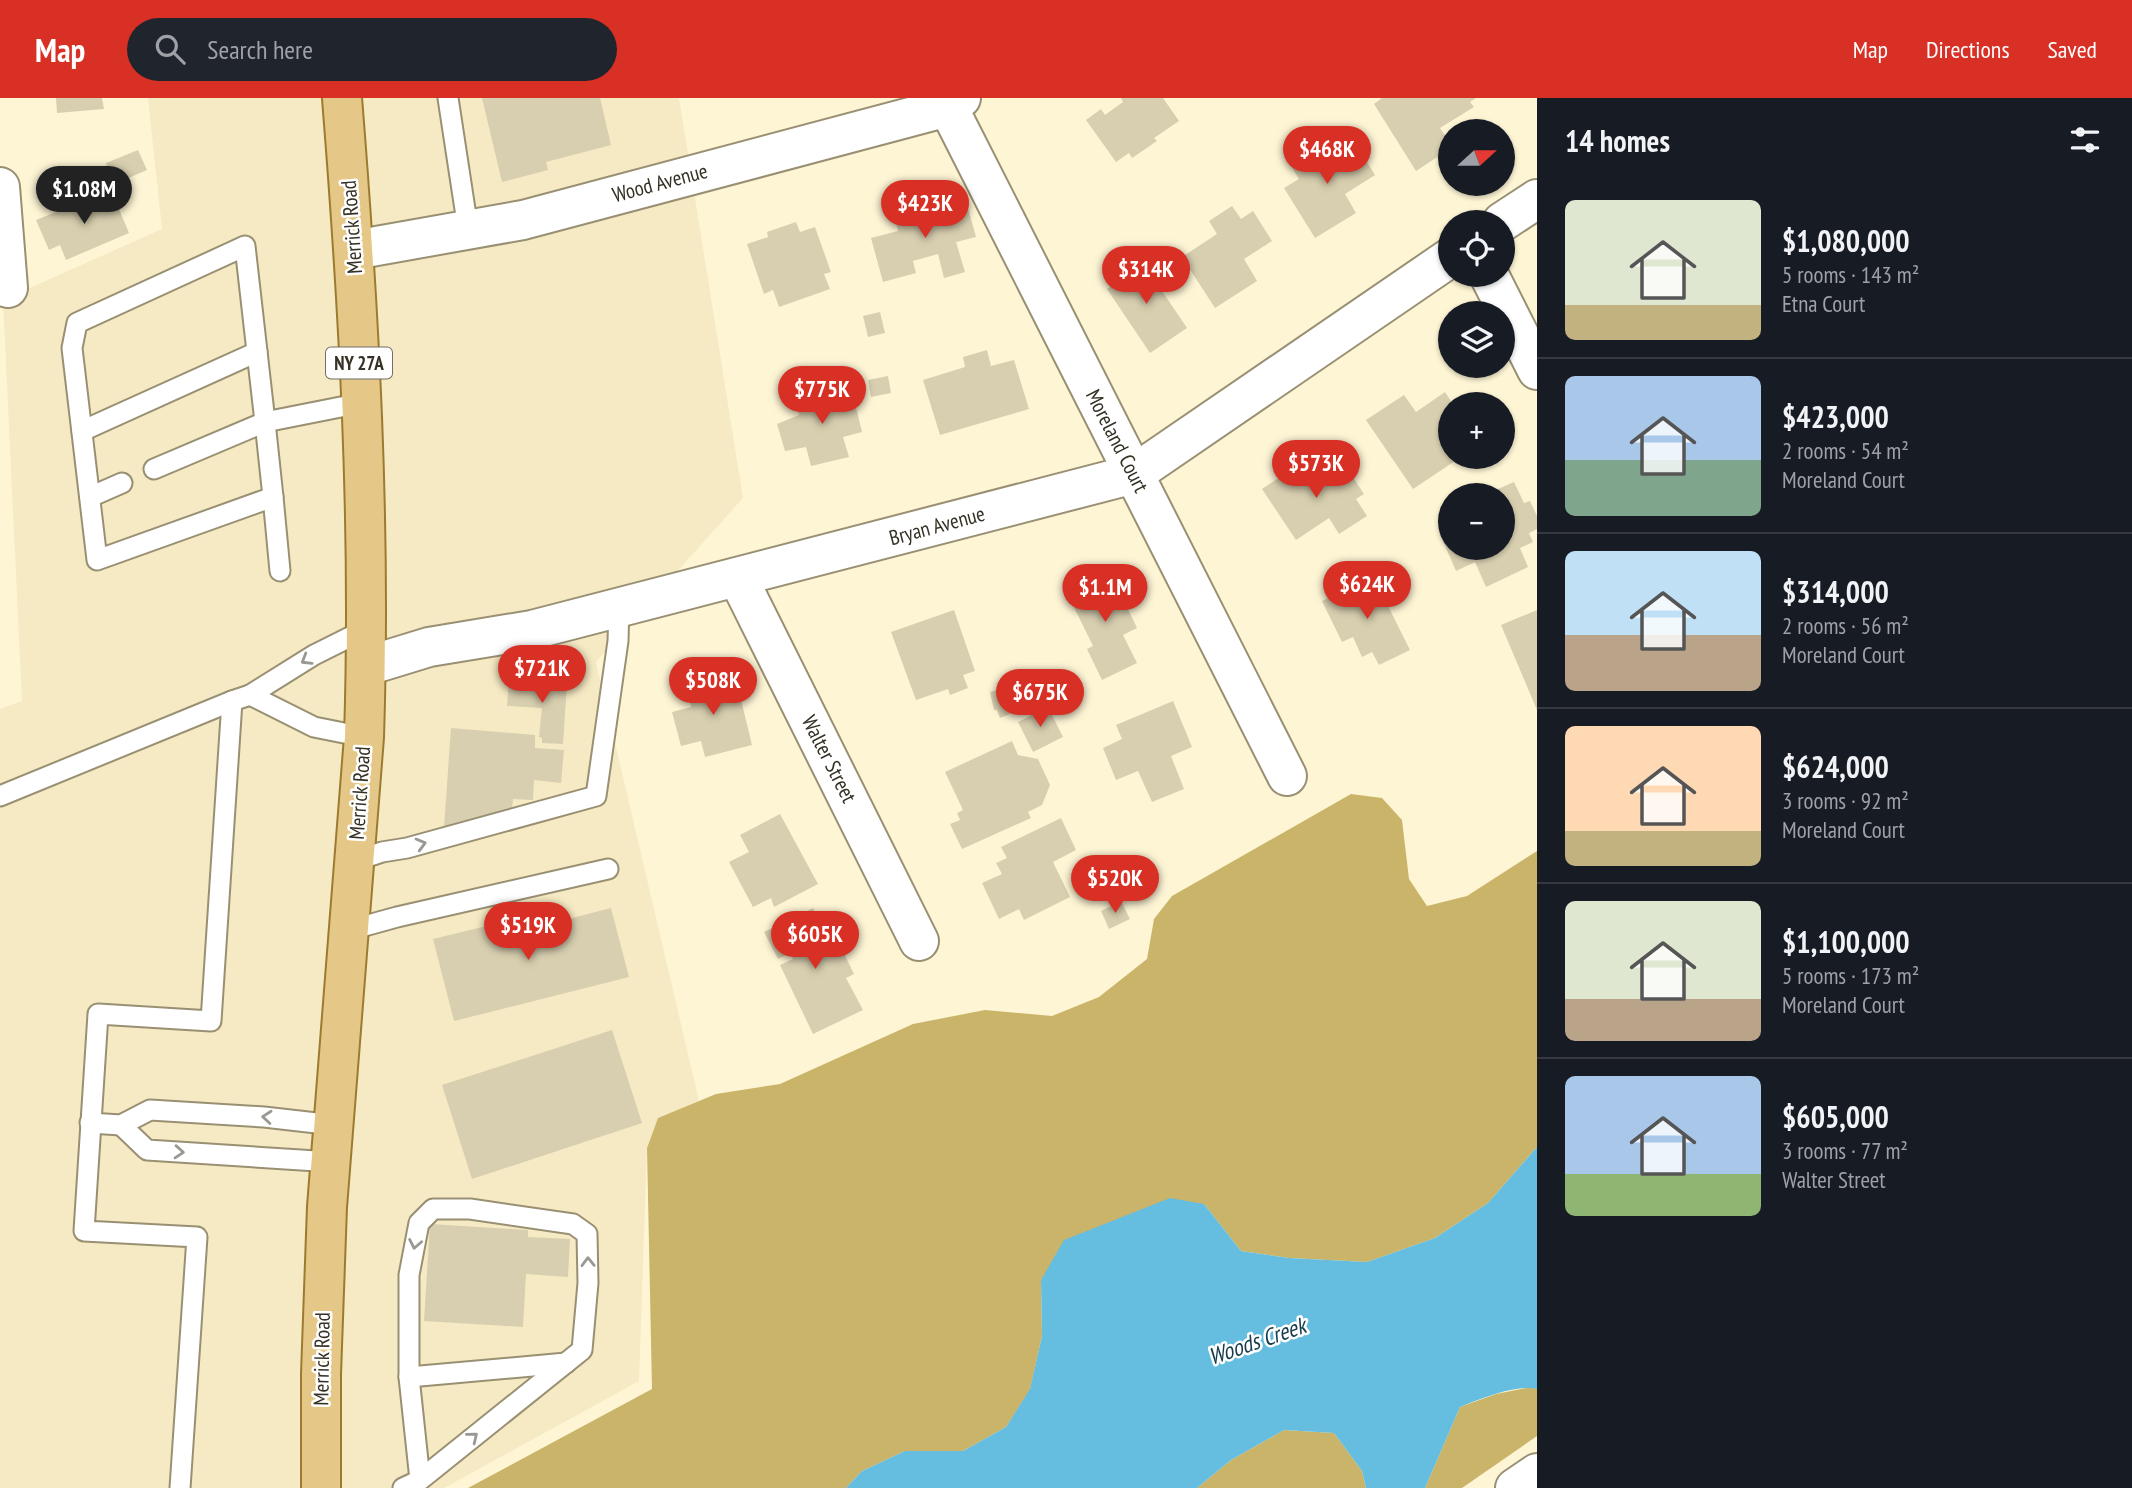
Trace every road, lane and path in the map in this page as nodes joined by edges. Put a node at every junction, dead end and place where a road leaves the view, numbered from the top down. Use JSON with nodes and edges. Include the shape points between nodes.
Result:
{"nodes":[{"id":1,"x":342,"y":98,"type":"edge"},
{"id":2,"x":448,"y":98,"type":"edge"},
{"id":3,"x":955,"y":102,"type":"edge"},
{"id":4,"x":0,"y":187,"type":"edge"},
{"id":5,"x":1537,"y":199,"type":"edge"},
{"id":6,"x":1515,"y":213,"type":"edge"},
{"id":7,"x":468,"y":229,"type":"junction"},
{"id":8,"x":354,"y":250,"type":"junction"},
{"id":9,"x":1438,"y":266,"type":"edge"},
{"id":10,"x":1495,"y":287,"type":"edge"},
{"id":11,"x":8,"y":288,"type":"dead end"},
{"id":12,"x":257,"y":352,"type":"junction"},
{"id":13,"x":1537,"y":370,"type":"edge"},
{"id":14,"x":361,"y":403,"type":"junction"},
{"id":15,"x":265,"y":422,"type":"junction"},
{"id":16,"x":82,"y":430,"type":"junction"},
{"id":17,"x":154,"y":469,"type":"dead end"},
{"id":18,"x":1133,"y":474,"type":"junction"},
{"id":19,"x":122,"y":483,"type":"dead end"},
{"id":20,"x":90,"y":497,"type":"junction"},
{"id":21,"x":274,"y":497,"type":"junction"},
{"id":22,"x":280,"y":571,"type":"dead end"},
{"id":23,"x":738,"y":578,"type":"junction"},
{"id":24,"x":619,"y":606,"type":"junction"},
{"id":25,"x":367,"y":648,"type":"junction"},
{"id":26,"x":241,"y":698,"type":"junction"},
{"id":27,"x":364,"y":737,"type":"junction"},
{"id":28,"x":1287,"y":776,"type":"dead end"},
{"id":29,"x":0,"y":796,"type":"edge"},
{"id":30,"x":355,"y":860,"type":"junction"},
{"id":31,"x":608,"y":869,"type":"dead end"},
{"id":32,"x":350,"y":930,"type":"junction"},
{"id":33,"x":919,"y":941,"type":"dead end"},
{"id":34,"x":90,"y":1123,"type":"junction"},
{"id":35,"x":121,"y":1125,"type":"junction"},
{"id":36,"x":333,"y":1143,"type":"junction"},
{"id":37,"x":567,"y":1363,"type":"junction"},
{"id":38,"x":409,"y":1377,"type":"junction"},
{"id":39,"x":1537,"y":1473,"type":"edge"},
{"id":40,"x":411,"y":1484,"type":"edge"},
{"id":41,"x":180,"y":1488,"type":"edge"},
{"id":42,"x":321,"y":1488,"type":"edge"},
{"id":43,"x":1515,"y":1488,"type":"edge"}],
"edges":[{"from":1,"to":8,"type":"main road","name":"Merrick Road","number":"NY 27A"},
{"from":2,"to":7,"type":"lane"},
{"from":3,"to":7,"type":"street","name":"Wood Avenue","via":[[523,220]]},
{"from":3,"to":18,"type":"street","name":"Moreland Court"},
{"from":4,"to":11,"type":"street"},
{"from":5,"to":6,"type":"street"},
{"from":7,"to":8,"type":"street","name":"Wood Avenue"},
{"from":8,"to":14,"type":"main road","name":"Merrick Road","number":"NY 27A"},
{"from":9,"to":18,"type":"street","name":"Bryan Avenue"},
{"from":10,"to":13,"type":"street"},
{"from":12,"to":15,"type":"lane"},
{"from":12,"to":16,"type":"lane"},
{"from":12,"to":16,"type":"lane","via":[[245,246],[77,323],[72,348]]},
{"from":14,"to":15,"type":"lane"},
{"from":14,"to":25,"type":"main road","name":"Merrick Road","number":"NY 27A"},
{"from":15,"to":17,"type":"lane"},
{"from":15,"to":21,"type":"lane"},
{"from":16,"to":20,"type":"lane"},
{"from":18,"to":23,"type":"street","name":"Bryan Avenue"},
{"from":18,"to":28,"type":"street","name":"Moreland Court"},
{"from":19,"to":20,"type":"lane"},
{"from":20,"to":21,"type":"lane","via":[[97,560]]},
{"from":21,"to":22,"type":"lane"},
{"from":23,"to":24,"type":"street","name":"Bryan Avenue"},
{"from":23,"to":33,"type":"street","name":"Walter Street"},
{"from":24,"to":25,"type":"street","name":"Bryan Avenue","via":[[532,629],[429,647]]},
{"from":30,"to":24,"type":"lane","one_way":true,"via":[[596,796]]},
{"from":25,"to":26,"type":"lane","one_way":true,"via":[[314,655]]},
{"from":25,"to":27,"type":"main road","name":"Merrick Road"},
{"from":26,"to":27,"type":"lane","via":[[314,727]]},
{"from":26,"to":29,"type":"lane"},
{"from":26,"to":34,"type":"lane","via":[[211,1021],[98,1014]]},
{"from":27,"to":30,"type":"main road","name":"Merrick Road"},
{"from":30,"to":32,"type":"main road","name":"Merrick Road"},
{"from":31,"to":32,"type":"lane"},
{"from":32,"to":36,"type":"main road","name":"Merrick Road"},
{"from":34,"to":35,"type":"lane"},
{"from":34,"to":41,"type":"lane","via":[[84,1231],[197,1237]]},
{"from":36,"to":35,"type":"lane","one_way":true,"via":[[264,1117],[150,1110]]},
{"from":35,"to":36,"type":"lane","one_way":true,"via":[[147,1150]]},
{"from":36,"to":42,"type":"main road","name":"Merrick Road","via":[[321,1374]]},
{"from":37,"to":38,"type":"lane"},
{"from":37,"to":38,"type":"lane","one_way":true,"via":[[582,1350],[587,1234],[573,1224],[470,1209],[433,1209],[419,1223],[409,1275]]},
{"from":40,"to":37,"type":"lane","one_way":true},
{"from":38,"to":40,"type":"lane"},
{"from":39,"to":43,"type":"street"}]}
